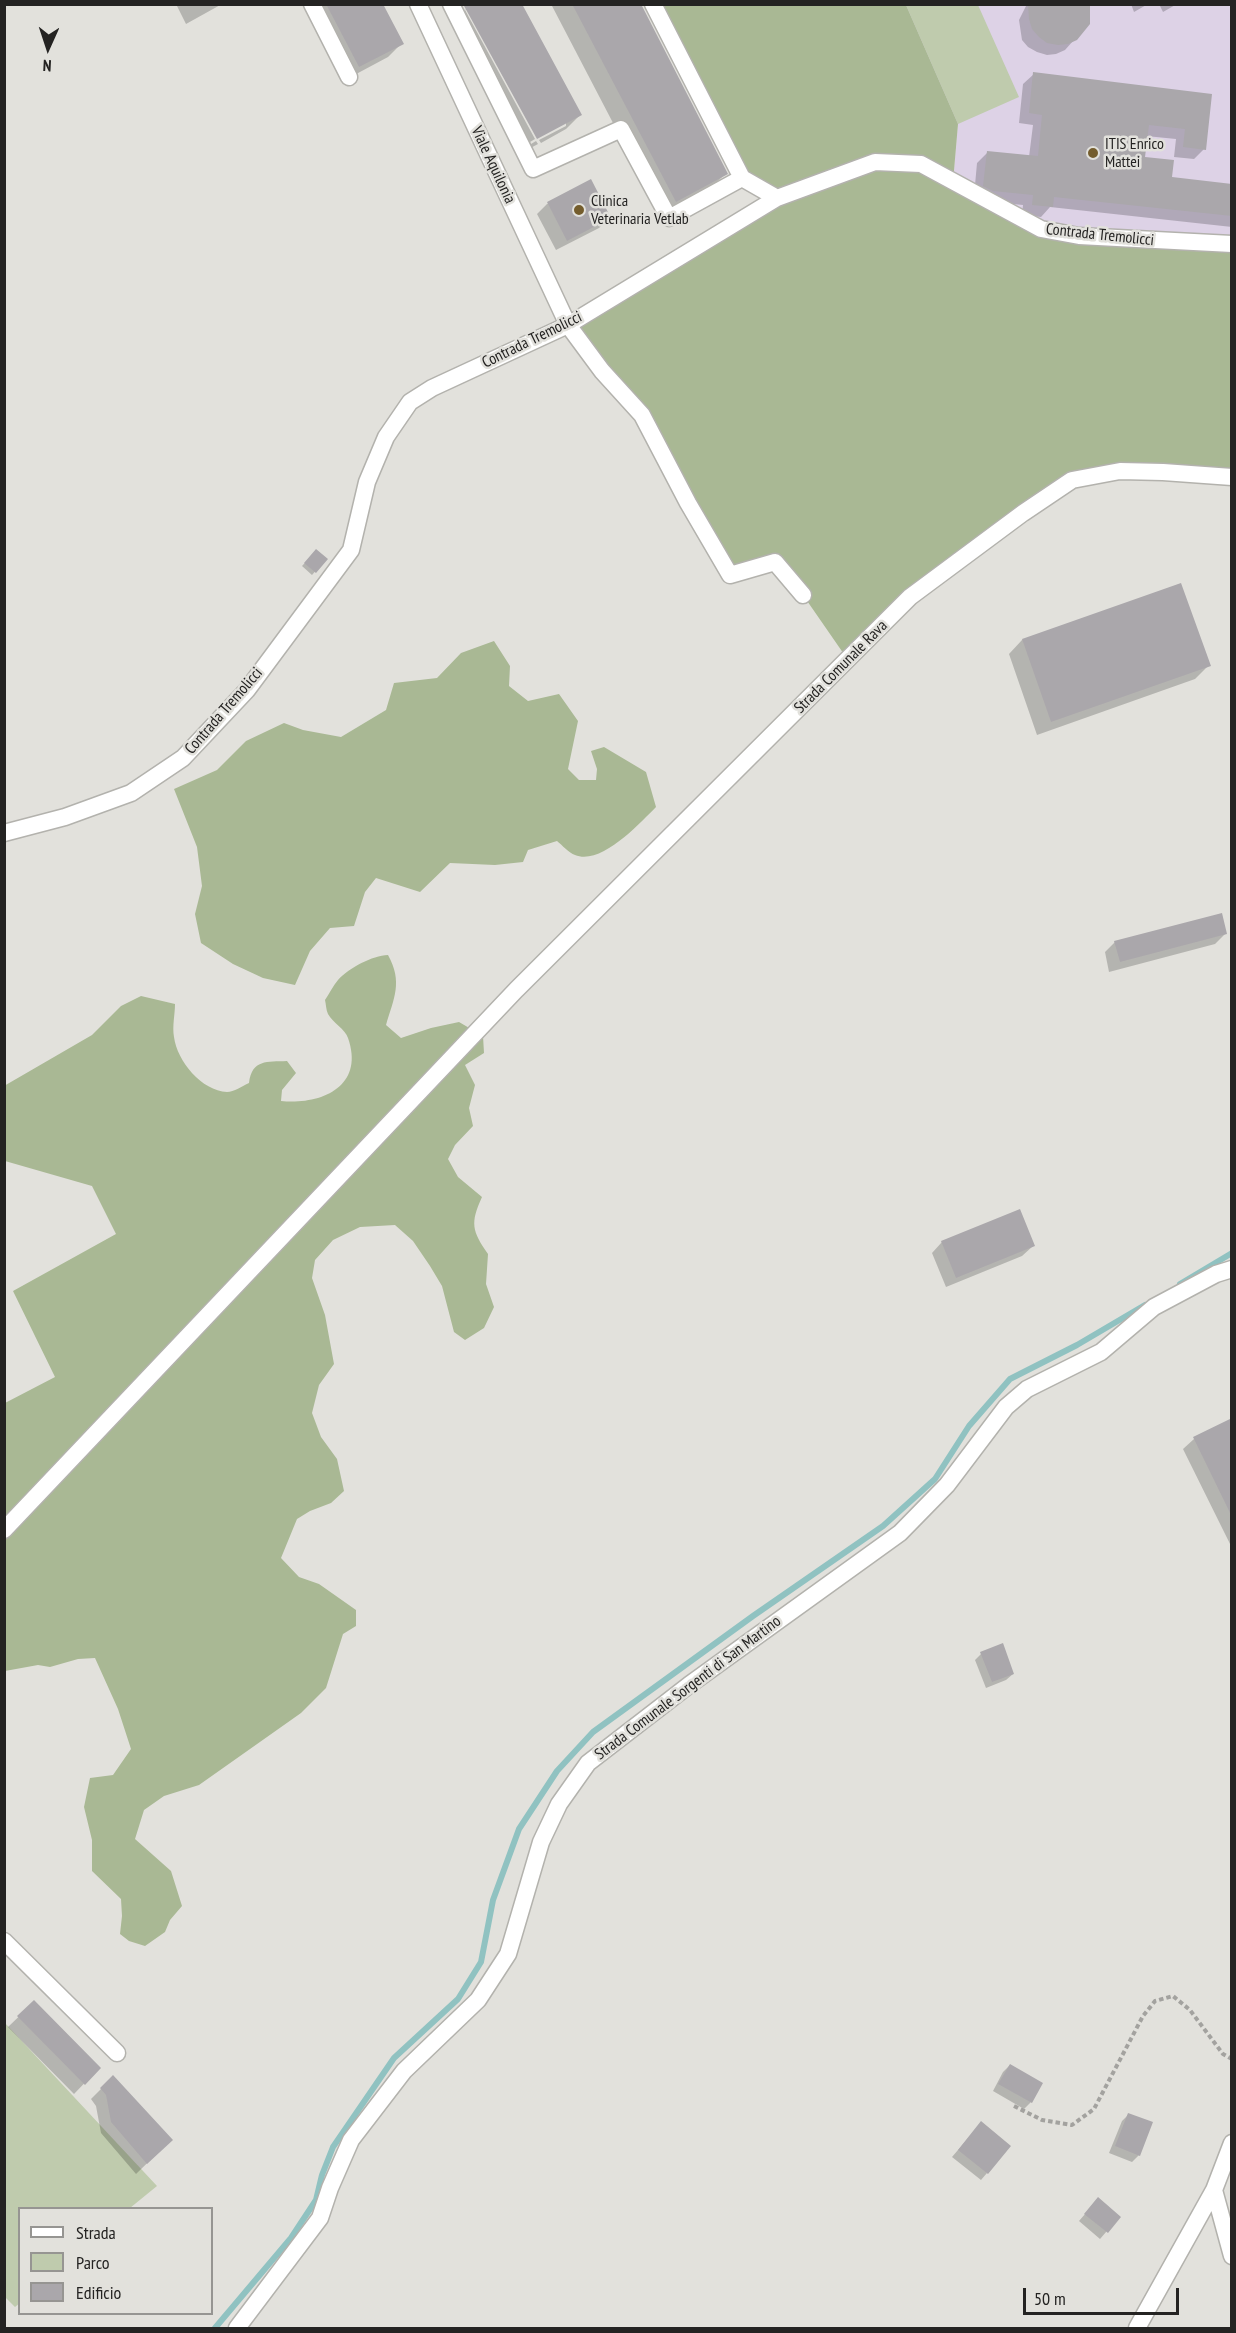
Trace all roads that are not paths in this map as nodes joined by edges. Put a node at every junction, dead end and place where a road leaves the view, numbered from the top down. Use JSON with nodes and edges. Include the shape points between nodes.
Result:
{"nodes":[{"id":1,"x":312,"y":4,"type":"edge"},
{"id":2,"x":418,"y":4,"type":"edge"},
{"id":3,"x":451,"y":4,"type":"edge"},
{"id":4,"x":653,"y":4,"type":"edge"},
{"id":5,"x":349,"y":77,"type":"dead end"},
{"id":6,"x":742,"y":178,"type":"junction"},
{"id":7,"x":777,"y":198,"type":"junction"},
{"id":8,"x":1232,"y":244,"type":"edge"},
{"id":9,"x":568,"y":326,"type":"junction"},
{"id":10,"x":1232,"y":477,"type":"edge"},
{"id":11,"x":803,"y":595,"type":"dead end"},
{"id":12,"x":4,"y":833,"type":"edge"},
{"id":13,"x":1232,"y":1269,"type":"edge"},
{"id":14,"x":4,"y":1530,"type":"edge"},
{"id":15,"x":4,"y":1941,"type":"edge"},
{"id":16,"x":117,"y":2053,"type":"dead end"},
{"id":17,"x":1232,"y":2143,"type":"edge"},
{"id":18,"x":1214,"y":2190,"type":"junction"},
{"id":19,"x":1232,"y":2256,"type":"edge"},
{"id":20,"x":237,"y":2328,"type":"edge"},
{"id":21,"x":1137,"y":2328,"type":"edge"}],
"edges":[{"from":1,"to":5,"type":"street"},
{"from":2,"to":9,"type":"street","name":"Viale Aquilonia"},
{"from":3,"to":6,"type":"street","via":[[533,169],[621,129],[669,218]]},
{"from":4,"to":6,"type":"street"},
{"from":6,"to":7,"type":"street"},
{"from":7,"to":8,"type":"street","name":"Contrada Tremolicci","via":[[875,162],[921,164],[1041,229],[1079,236]]},
{"from":7,"to":9,"type":"street","name":"Contrada Tremolicci"},
{"from":9,"to":11,"type":"street","name":"Viale Aquilonia","via":[[642,415],[730,574],[776,562]]},
{"from":9,"to":12,"type":"street","name":"Contrada Tremolicci","via":[[432,388],[411,402],[386,437],[368,482],[351,550],[247,690],[183,758],[132,794]]},
{"from":10,"to":14,"type":"street","name":"Strada Comunale Rava","via":[[1120,471],[1072,480],[910,597],[516,990]]},
{"from":13,"to":20,"type":"street","name":"Strada Comunale Sorgenti di San Martino","via":[[1154,1307],[1101,1353],[1027,1389],[1006,1407],[947,1485],[900,1533],[588,1763],[559,1804],[541,1842],[508,1954],[478,2000],[404,2071],[351,2140],[320,2218]]},
{"from":15,"to":16,"type":"street"},
{"from":17,"to":18,"type":"street"},
{"from":18,"to":19,"type":"street"},
{"from":18,"to":21,"type":"street"}]}
